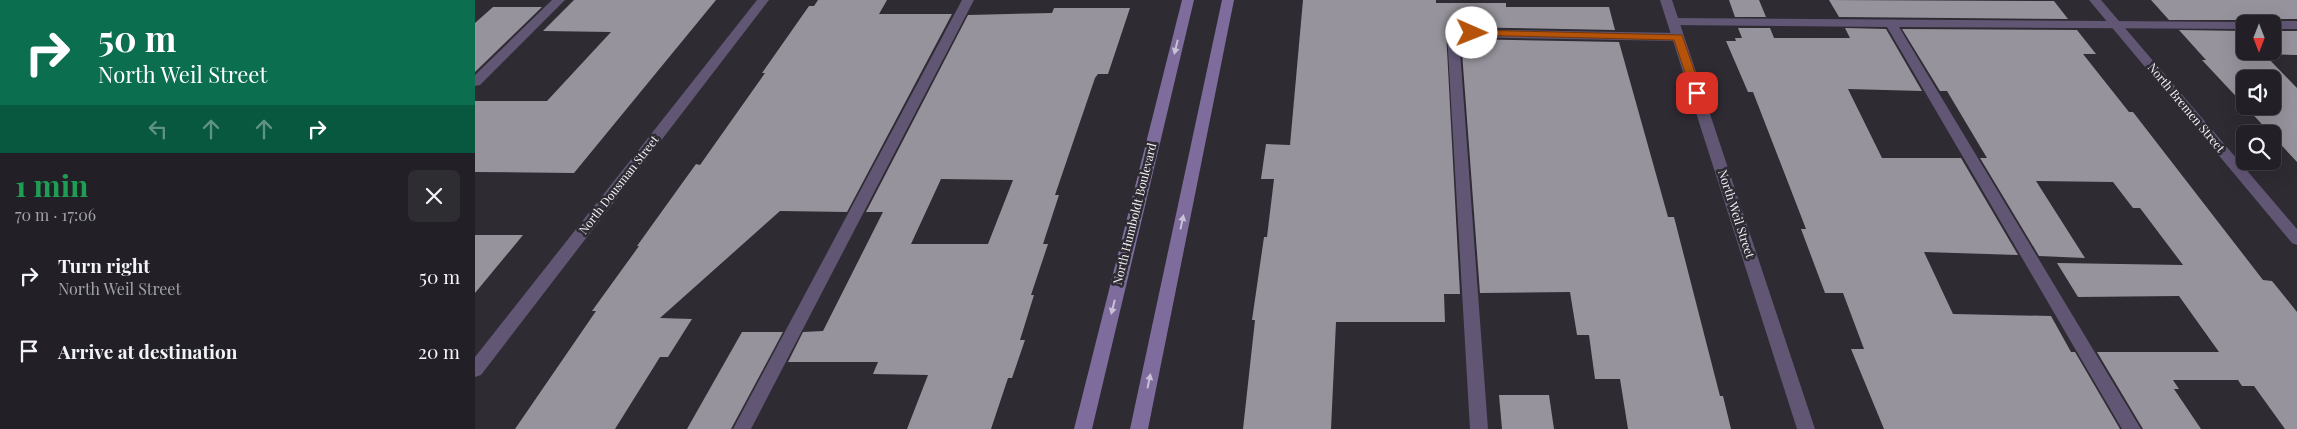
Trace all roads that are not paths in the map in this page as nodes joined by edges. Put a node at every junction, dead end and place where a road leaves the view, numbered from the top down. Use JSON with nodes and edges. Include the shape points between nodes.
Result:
{"nodes":[{"id":1,"x":559,"y":0,"type":"edge"},
{"id":2,"x":763,"y":0,"type":"edge"},
{"id":3,"x":968,"y":0,"type":"edge"},
{"id":4,"x":1188,"y":0,"type":"edge"},
{"id":5,"x":1228,"y":0,"type":"edge"},
{"id":6,"x":1666,"y":0,"type":"edge"},
{"id":7,"x":2095,"y":0,"type":"edge"},
{"id":8,"x":1673,"y":22,"type":"junction"},
{"id":9,"x":1891,"y":23,"type":"junction"},
{"id":10,"x":2115,"y":25,"type":"junction"},
{"id":11,"x":2236,"y":25,"type":"edge"},
{"id":12,"x":2281,"y":25,"type":"edge"},
{"id":13,"x":2297,"y":25,"type":"edge"},
{"id":14,"x":1678,"y":37,"type":"junction"},
{"id":15,"x":475,"y":82,"type":"edge"},
{"id":16,"x":2297,"y":239,"type":"edge"},
{"id":17,"x":475,"y":370,"type":"edge"},
{"id":18,"x":742,"y":429,"type":"edge"},
{"id":19,"x":1083,"y":429,"type":"edge"},
{"id":20,"x":1139,"y":429,"type":"edge"},
{"id":21,"x":1479,"y":429,"type":"edge"},
{"id":22,"x":1807,"y":429,"type":"edge"},
{"id":23,"x":2132,"y":429,"type":"edge"}],
"edges":[{"from":1,"to":15,"type":"street"},
{"from":2,"to":17,"type":"street","name":"North Dousman Street"},
{"from":3,"to":18,"type":"street"},
{"from":4,"to":19,"type":"main road","name":"North Humboldt Boulevard","one_way":true},
{"from":20,"to":5,"type":"main road","one_way":true},
{"from":6,"to":8,"type":"street","name":"North Weil Street"},
{"from":7,"to":10,"type":"street","name":"North Bremen Street"},
{"from":8,"to":9,"type":"street"},
{"from":8,"to":14,"type":"street","name":"North Weil Street"},
{"from":9,"to":10,"type":"street"},
{"from":9,"to":23,"type":"street"},
{"from":10,"to":11,"type":"street"},
{"from":10,"to":16,"type":"street","name":"North Bremen Street"},
{"from":12,"to":13,"type":"street"},
{"from":14,"to":21,"type":"street","via":[[1453,32]]},
{"from":14,"to":22,"type":"street","name":"North Weil Street"}]}
